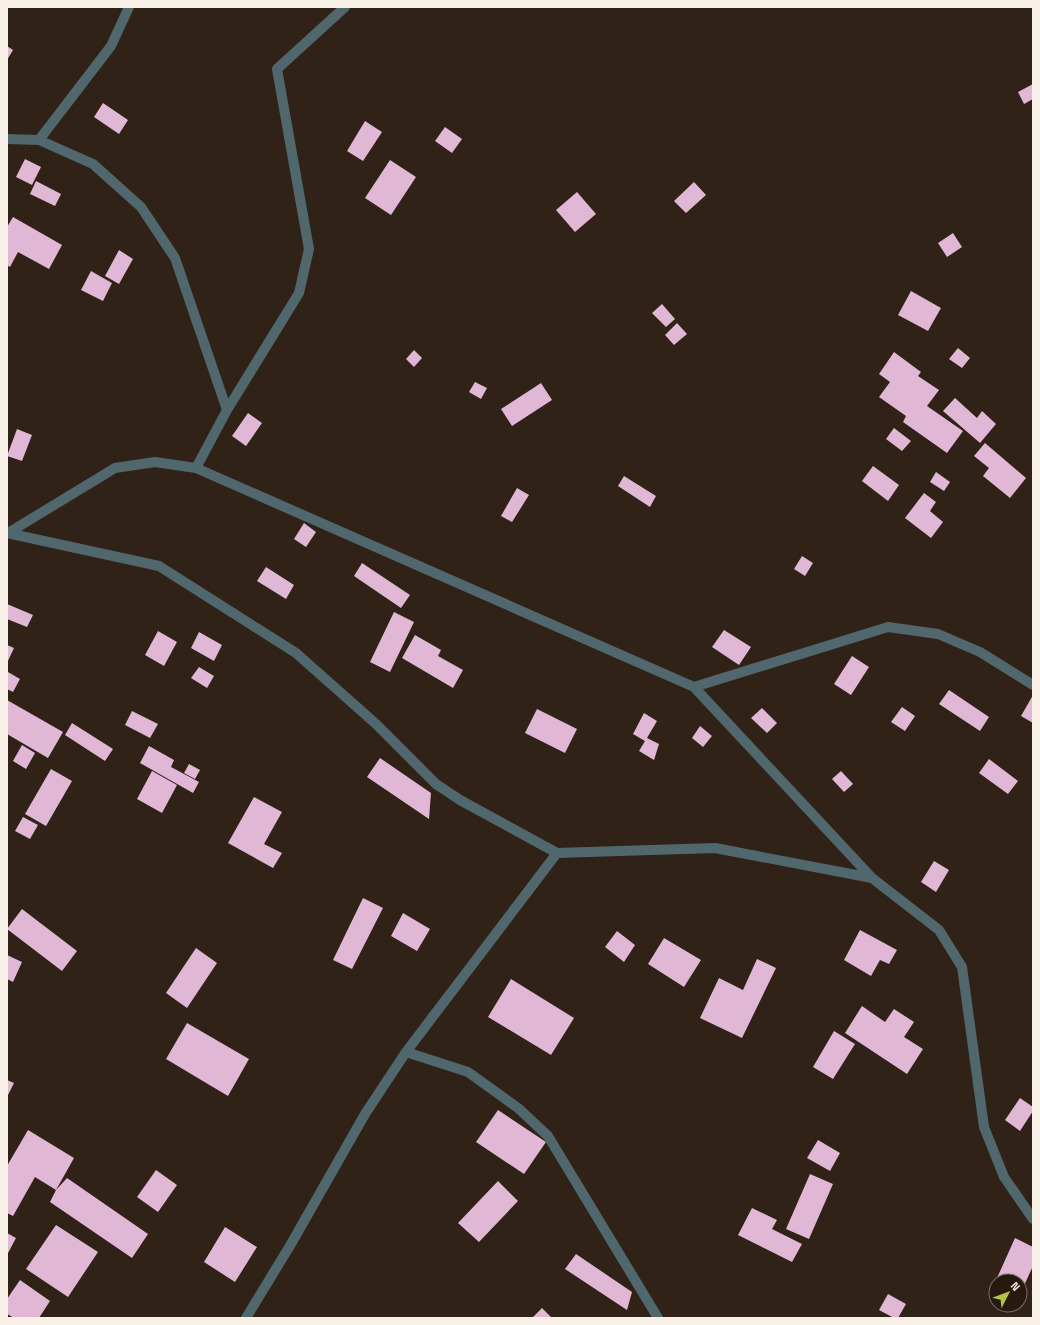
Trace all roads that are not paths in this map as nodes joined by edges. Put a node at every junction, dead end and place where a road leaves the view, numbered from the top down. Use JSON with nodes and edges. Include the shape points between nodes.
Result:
{"nodes":[{"id":1,"x":129,"y":7,"type":"edge"},
{"id":2,"x":345,"y":7,"type":"edge"},
{"id":3,"x":7,"y":139,"type":"edge"},
{"id":4,"x":39,"y":140,"type":"junction"},
{"id":5,"x":227,"y":410,"type":"junction"},
{"id":6,"x":196,"y":468,"type":"junction"},
{"id":7,"x":7,"y":533,"type":"edge"},
{"id":8,"x":1033,"y":685,"type":"edge"},
{"id":9,"x":694,"y":687,"type":"junction"},
{"id":10,"x":557,"y":853,"type":"junction"},
{"id":11,"x":872,"y":878,"type":"junction"},
{"id":12,"x":406,"y":1052,"type":"junction"},
{"id":13,"x":1033,"y":1219,"type":"edge"},
{"id":14,"x":246,"y":1318,"type":"edge"},
{"id":15,"x":658,"y":1318,"type":"edge"}],
"edges":[{"from":1,"to":4,"type":"street","via":[[111,46]]},
{"from":2,"to":5,"type":"street","via":[[277,69],[309,249],[299,293]]},
{"from":3,"to":4,"type":"street"},
{"from":4,"to":5,"type":"street","via":[[93,164],[141,206],[175,258]]},
{"from":5,"to":6,"type":"street"},
{"from":6,"to":7,"type":"street","via":[[155,462],[115,468]]},
{"from":6,"to":9,"type":"street"},
{"from":7,"to":10,"type":"street","via":[[159,566],[296,653],[376,724],[436,784],[460,800]]},
{"from":8,"to":9,"type":"street","via":[[980,652],[938,634],[888,628]]},
{"from":9,"to":11,"type":"street"},
{"from":10,"to":11,"type":"street","via":[[715,848]]},
{"from":10,"to":12,"type":"street"},
{"from":11,"to":13,"type":"street","via":[[939,930],[962,966],[984,1127],[1004,1177]]},
{"from":12,"to":14,"type":"street","via":[[365,1114]]},
{"from":12,"to":15,"type":"street","via":[[468,1072],[518,1108],[548,1136]]}]}
